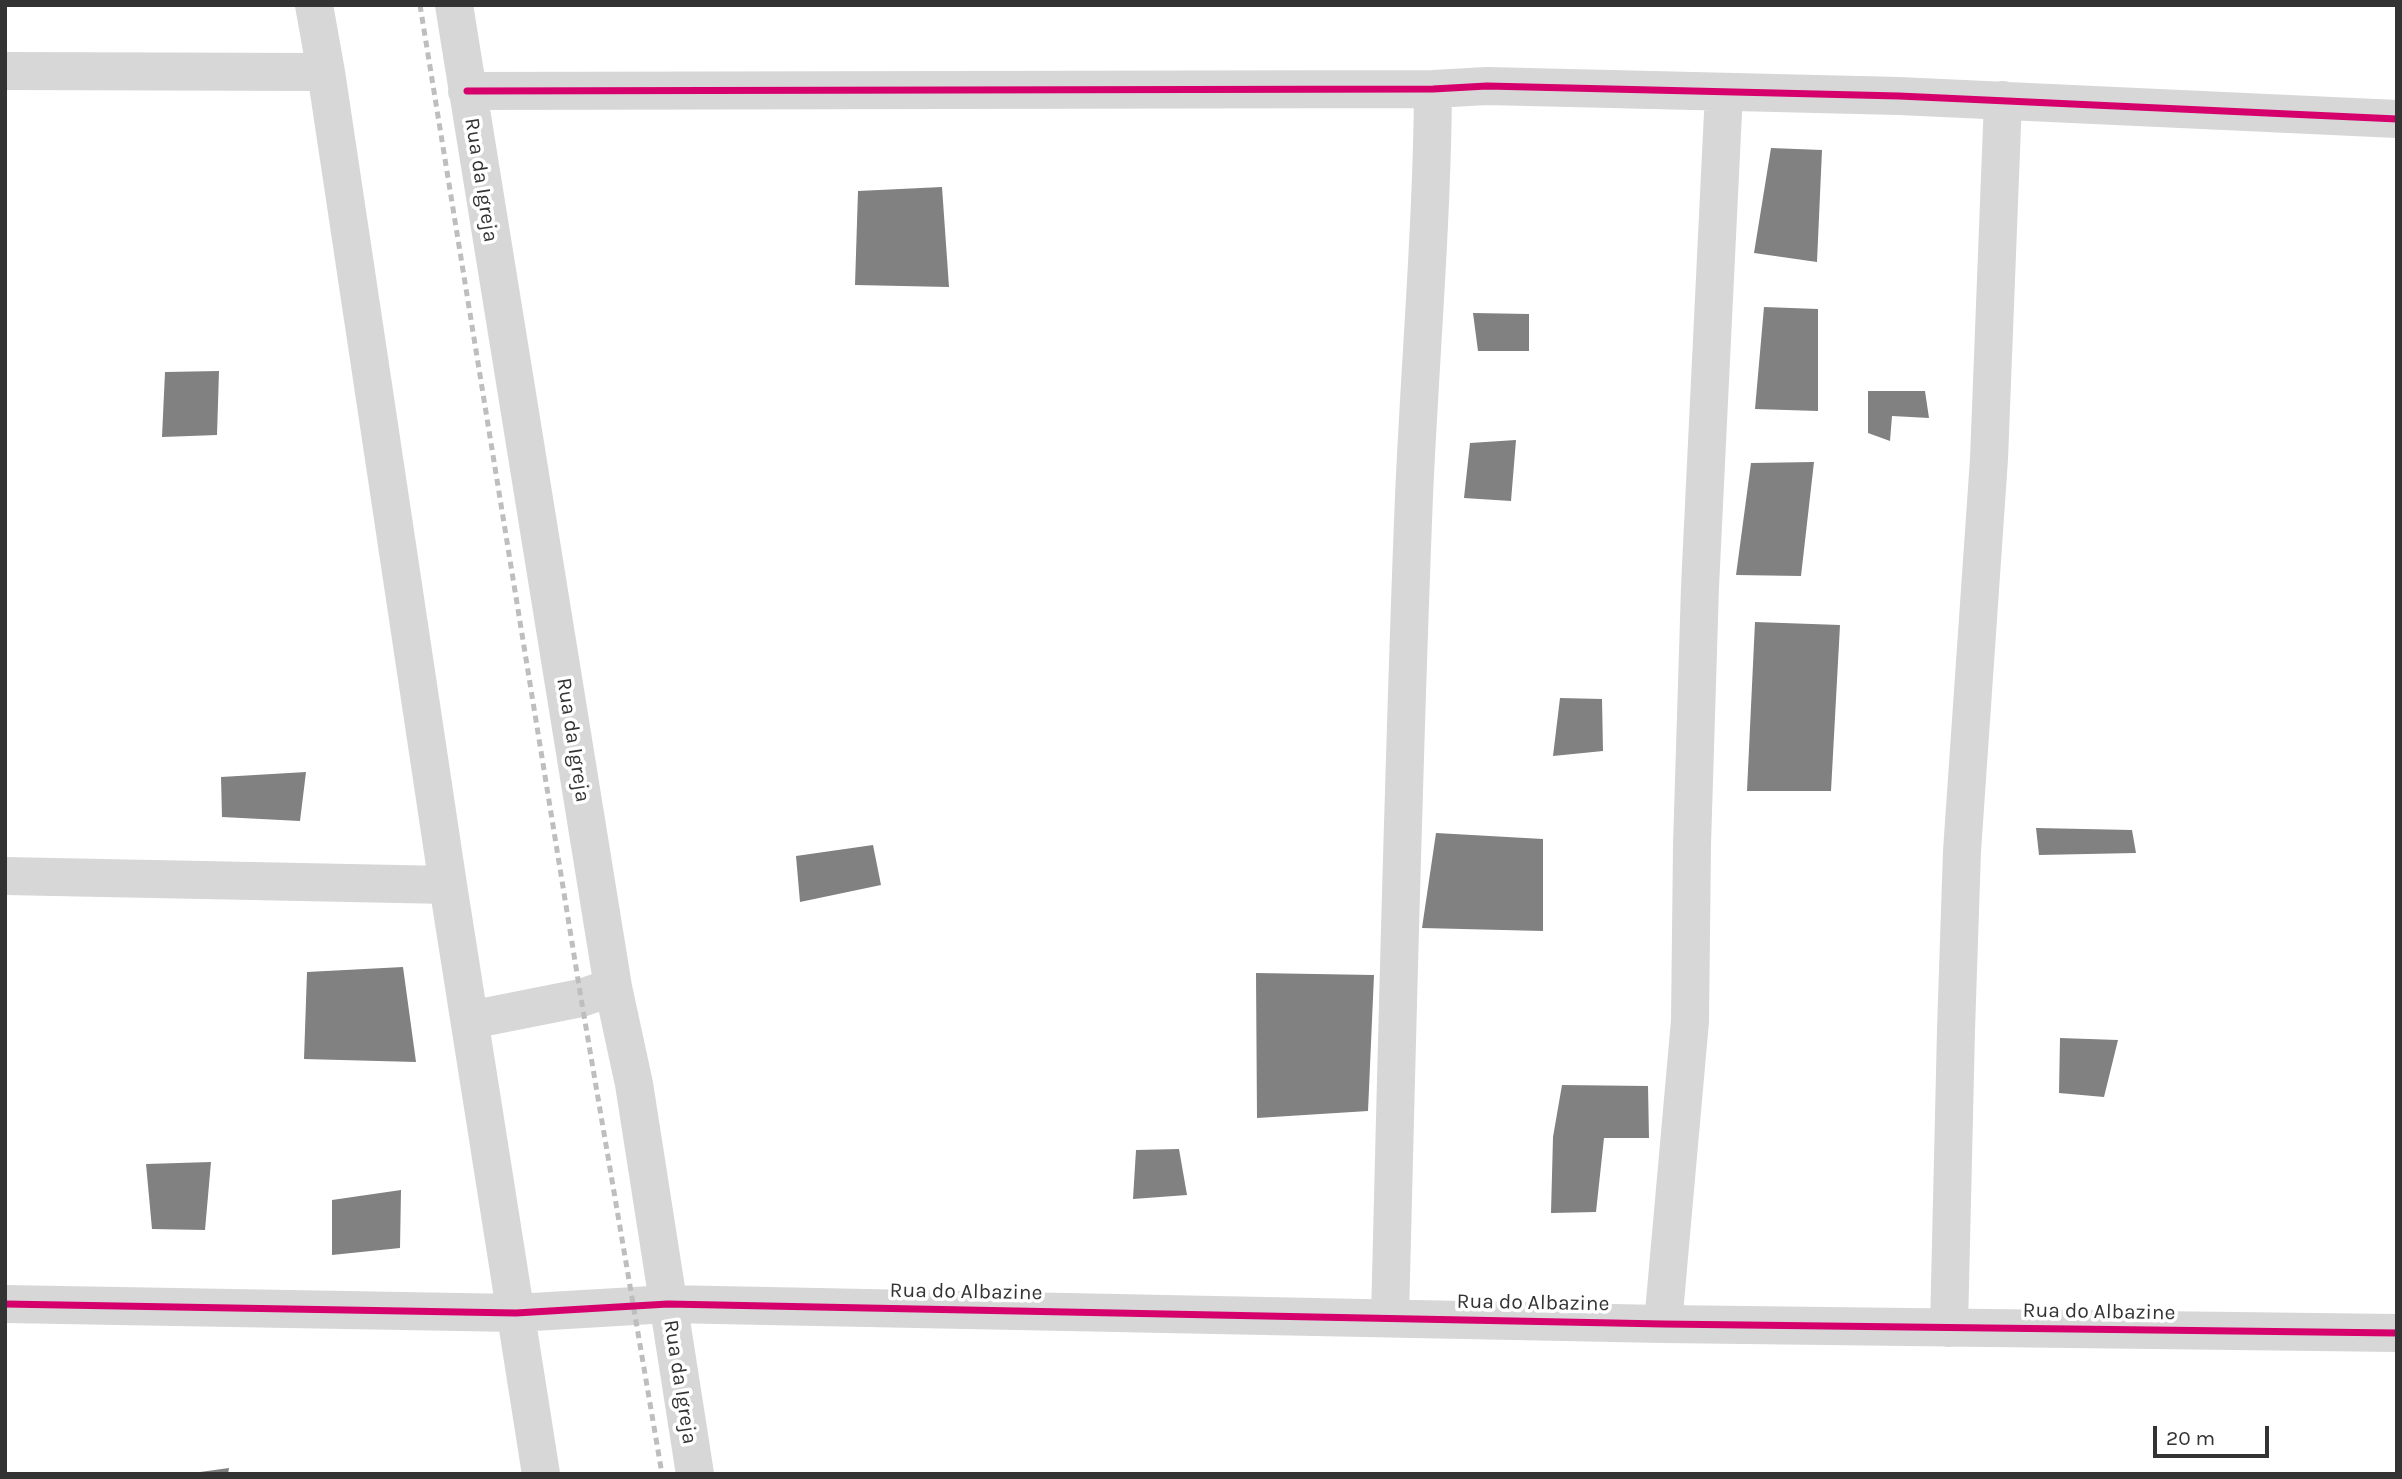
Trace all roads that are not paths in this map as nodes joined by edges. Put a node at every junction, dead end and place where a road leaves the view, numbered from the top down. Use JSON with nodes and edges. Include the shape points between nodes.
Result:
{"nodes":[{"id":1,"x":314,"y":5,"type":"edge"},
{"id":2,"x":453,"y":5,"type":"edge"},
{"id":3,"x":5,"y":71,"type":"edge"},
{"id":4,"x":326,"y":72,"type":"junction"},
{"id":5,"x":1433,"y":89,"type":"junction"},
{"id":6,"x":467,"y":91,"type":"junction"},
{"id":7,"x":1724,"y":92,"type":"junction"},
{"id":8,"x":2004,"y":100,"type":"junction"},
{"id":9,"x":2397,"y":119,"type":"edge"},
{"id":10,"x":5,"y":876,"type":"edge"},
{"id":11,"x":448,"y":885,"type":"junction"},
{"id":12,"x":613,"y":987,"type":"junction"},
{"id":13,"x":470,"y":1020,"type":"junction"},
{"id":14,"x":5,"y":1304,"type":"edge"},
{"id":15,"x":668,"y":1304,"type":"junction"},
{"id":16,"x":516,"y":1313,"type":"junction"},
{"id":17,"x":1390,"y":1317,"type":"junction"},
{"id":18,"x":1663,"y":1324,"type":"junction"},
{"id":19,"x":1949,"y":1328,"type":"junction"},
{"id":20,"x":2397,"y":1333,"type":"edge"},
{"id":21,"x":541,"y":1474,"type":"edge"},
{"id":22,"x":695,"y":1474,"type":"edge"}],
"edges":[{"from":1,"to":4,"type":"street"},
{"from":2,"to":6,"type":"street","name":"Rua da Igreja"},
{"from":3,"to":4,"type":"street"},
{"from":4,"to":11,"type":"street"},
{"from":5,"to":6,"type":"street"},
{"from":5,"to":7,"type":"street","via":[[1487,86]]},
{"from":5,"to":17,"type":"street","via":[[1405,748]]},
{"from":6,"to":12,"type":"street","name":"Rua da Igreja"},
{"from":7,"to":8,"type":"street"},
{"from":7,"to":18,"type":"street","via":[[1700,587],[1689,1021]]},
{"from":8,"to":9,"type":"street"},
{"from":8,"to":19,"type":"street","via":[[1989,459],[1962,851]]},
{"from":10,"to":11,"type":"street"},
{"from":11,"to":13,"type":"street"},
{"from":12,"to":13,"type":"street","via":[[581,998]]},
{"from":12,"to":15,"type":"street","name":"Rua da Igreja","via":[[634,1084]]},
{"from":13,"to":16,"type":"street"},
{"from":14,"to":16,"type":"street","name":"Rua do Albazine"},
{"from":15,"to":16,"type":"street","name":"Rua do Albazine"},
{"from":15,"to":17,"type":"street","name":"Rua do Albazine"},
{"from":15,"to":22,"type":"street","name":"Rua da Igreja"},
{"from":16,"to":21,"type":"street"},
{"from":17,"to":18,"type":"street","name":"Rua do Albazine"},
{"from":18,"to":19,"type":"street","name":"Rua do Albazine"},
{"from":19,"to":20,"type":"street","name":"Rua do Albazine"}]}
